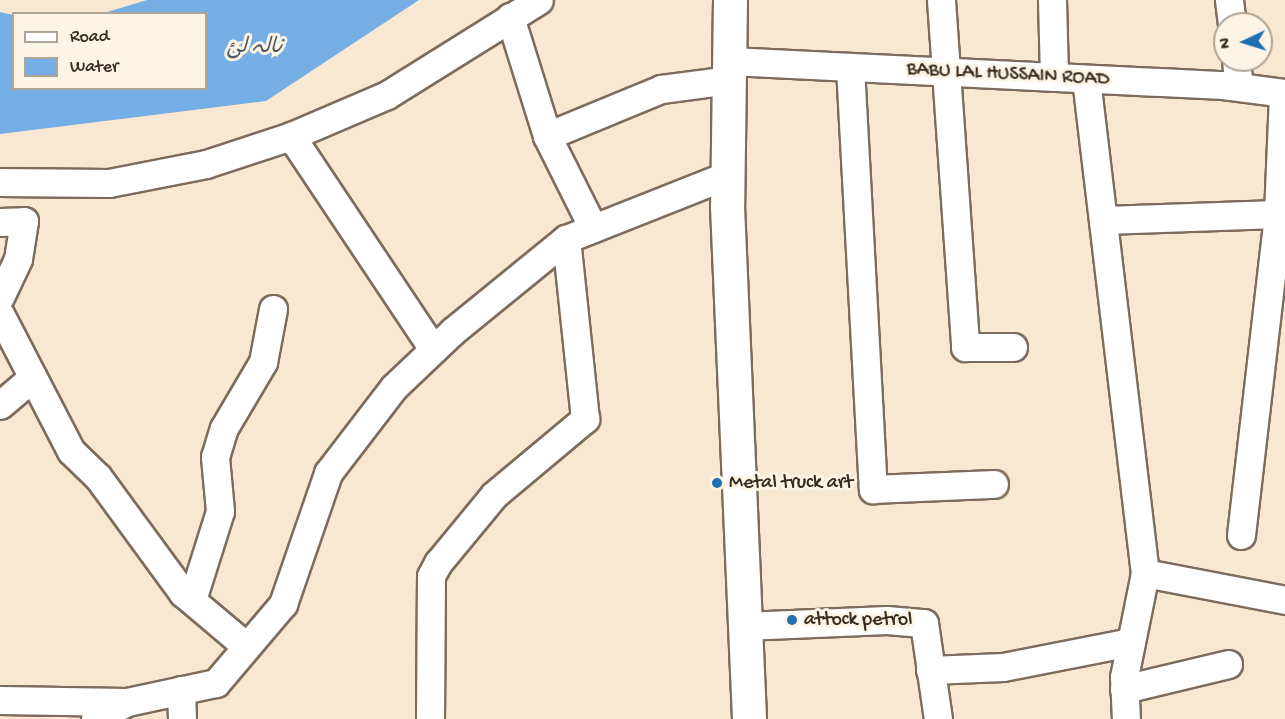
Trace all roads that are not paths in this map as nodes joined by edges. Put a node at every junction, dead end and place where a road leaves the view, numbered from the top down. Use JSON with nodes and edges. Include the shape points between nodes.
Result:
{"nodes":[{"id":1,"x":539,"y":0,"type":"edge"},
{"id":2,"x":730,"y":0,"type":"edge"},
{"id":3,"x":941,"y":0,"type":"edge"},
{"id":4,"x":1052,"y":0,"type":"edge"},
{"id":5,"x":510,"y":17,"type":"junction"},
{"id":6,"x":850,"y":67,"type":"junction"},
{"id":7,"x":730,"y":70,"type":"junction"},
{"id":8,"x":948,"y":72,"type":"junction"},
{"id":9,"x":1237,"y":72,"type":"edge"},
{"id":10,"x":1054,"y":77,"type":"junction"},
{"id":11,"x":1086,"y":79,"type":"junction"},
{"id":12,"x":1239,"y":87,"type":"junction"},
{"id":13,"x":1284,"y":93,"type":"edge"},
{"id":14,"x":291,"y":136,"type":"junction"},
{"id":15,"x":547,"y":136,"type":"junction"},
{"id":16,"x":728,"y":175,"type":"junction"},
{"id":17,"x":0,"y":182,"type":"edge"},
{"id":18,"x":1278,"y":214,"type":"junction"},
{"id":19,"x":1103,"y":220,"type":"junction"},
{"id":20,"x":0,"y":222,"type":"edge"},
{"id":21,"x":593,"y":228,"type":"junction"},
{"id":22,"x":566,"y":239,"type":"junction"},
{"id":23,"x":0,"y":297,"type":"edge"},
{"id":24,"x":273,"y":309,"type":"dead end"},
{"id":25,"x":0,"y":314,"type":"edge"},
{"id":26,"x":1013,"y":347,"type":"dead end"},
{"id":27,"x":433,"y":349,"type":"junction"},
{"id":28,"x":33,"y":377,"type":"junction"},
{"id":29,"x":0,"y":405,"type":"edge"},
{"id":30,"x":994,"y":484,"type":"dead end"},
{"id":31,"x":1241,"y":534,"type":"dead end"},
{"id":32,"x":1144,"y":573,"type":"junction"},
{"id":33,"x":192,"y":600,"type":"junction"},
{"id":34,"x":1285,"y":600,"type":"edge"},
{"id":35,"x":743,"y":626,"type":"junction"},
{"id":36,"x":1131,"y":642,"type":"junction"},
{"id":37,"x":246,"y":646,"type":"junction"},
{"id":38,"x":1228,"y":664,"type":"dead end"},
{"id":39,"x":930,"y":670,"type":"junction"},
{"id":40,"x":1124,"y":689,"type":"junction"},
{"id":41,"x":181,"y":690,"type":"junction"},
{"id":42,"x":0,"y":700,"type":"edge"},
{"id":43,"x":128,"y":702,"type":"junction"},
{"id":44,"x":95,"y":719,"type":"edge"},
{"id":45,"x":182,"y":719,"type":"edge"},
{"id":46,"x":430,"y":719,"type":"edge"},
{"id":47,"x":749,"y":719,"type":"edge"},
{"id":48,"x":939,"y":719,"type":"edge"},
{"id":49,"x":1126,"y":719,"type":"edge"}],
"edges":[{"from":1,"to":5,"type":"street"},
{"from":2,"to":7,"type":"main road"},
{"from":3,"to":8,"type":"street"},
{"from":4,"to":10,"type":"street"},
{"from":5,"to":14,"type":"street","via":[[387,95]]},
{"from":5,"to":15,"type":"street"},
{"from":6,"to":7,"type":"street","name":"BABU LAL HUSSAIN ROAD"},
{"from":6,"to":8,"type":"street","name":"BABU LAL HUSSAIN ROAD"},
{"from":6,"to":30,"type":"street","via":[[873,489]]},
{"from":7,"to":15,"type":"street","name":"BABU LAL HUSSAIN ROAD","via":[[661,89]]},
{"from":7,"to":16,"type":"main road"},
{"from":8,"to":10,"type":"street","name":"BABU LAL HUSSAIN ROAD"},
{"from":8,"to":26,"type":"street","via":[[965,347]]},
{"from":9,"to":12,"type":"street"},
{"from":10,"to":11,"type":"street","name":"BABU LAL HUSSAIN ROAD"},
{"from":11,"to":12,"type":"street","name":"BABU LAL HUSSAIN ROAD"},
{"from":11,"to":19,"type":"street"},
{"from":12,"to":13,"type":"street","name":"BABU LAL HUSSAIN ROAD"},
{"from":13,"to":18,"type":"street"},
{"from":14,"to":17,"type":"street","via":[[206,164],[109,183]]},
{"from":14,"to":27,"type":"street"},
{"from":15,"to":21,"type":"street"},
{"from":16,"to":21,"type":"street"},
{"from":16,"to":35,"type":"main road"},
{"from":18,"to":19,"type":"street"},
{"from":18,"to":31,"type":"street"},
{"from":19,"to":32,"type":"street"},
{"from":20,"to":23,"type":"street","via":[[24,221],[18,259]]},
{"from":21,"to":22,"type":"street"},
{"from":22,"to":27,"type":"street"},
{"from":22,"to":46,"type":"street","via":[[585,419],[494,495],[431,576]]},
{"from":24,"to":33,"type":"street","via":[[263,362],[224,428],[215,457],[220,511]]},
{"from":25,"to":28,"type":"street"},
{"from":27,"to":37,"type":"street","via":[[394,387],[328,473],[283,604]]},
{"from":28,"to":29,"type":"street"},
{"from":28,"to":33,"type":"street","via":[[71,451],[98,477]]},
{"from":32,"to":34,"type":"street"},
{"from":32,"to":36,"type":"street"},
{"from":33,"to":37,"type":"street"},
{"from":35,"to":39,"type":"street","via":[[887,620],[924,623]]},
{"from":35,"to":47,"type":"main road"},
{"from":36,"to":39,"type":"street","via":[[1003,667]]},
{"from":36,"to":40,"type":"street"},
{"from":37,"to":41,"type":"street","via":[[216,683]]},
{"from":38,"to":40,"type":"street"},
{"from":39,"to":48,"type":"street"},
{"from":40,"to":49,"type":"street"},
{"from":41,"to":43,"type":"street"},
{"from":41,"to":45,"type":"street"},
{"from":42,"to":43,"type":"street"},
{"from":43,"to":44,"type":"street"}]}
